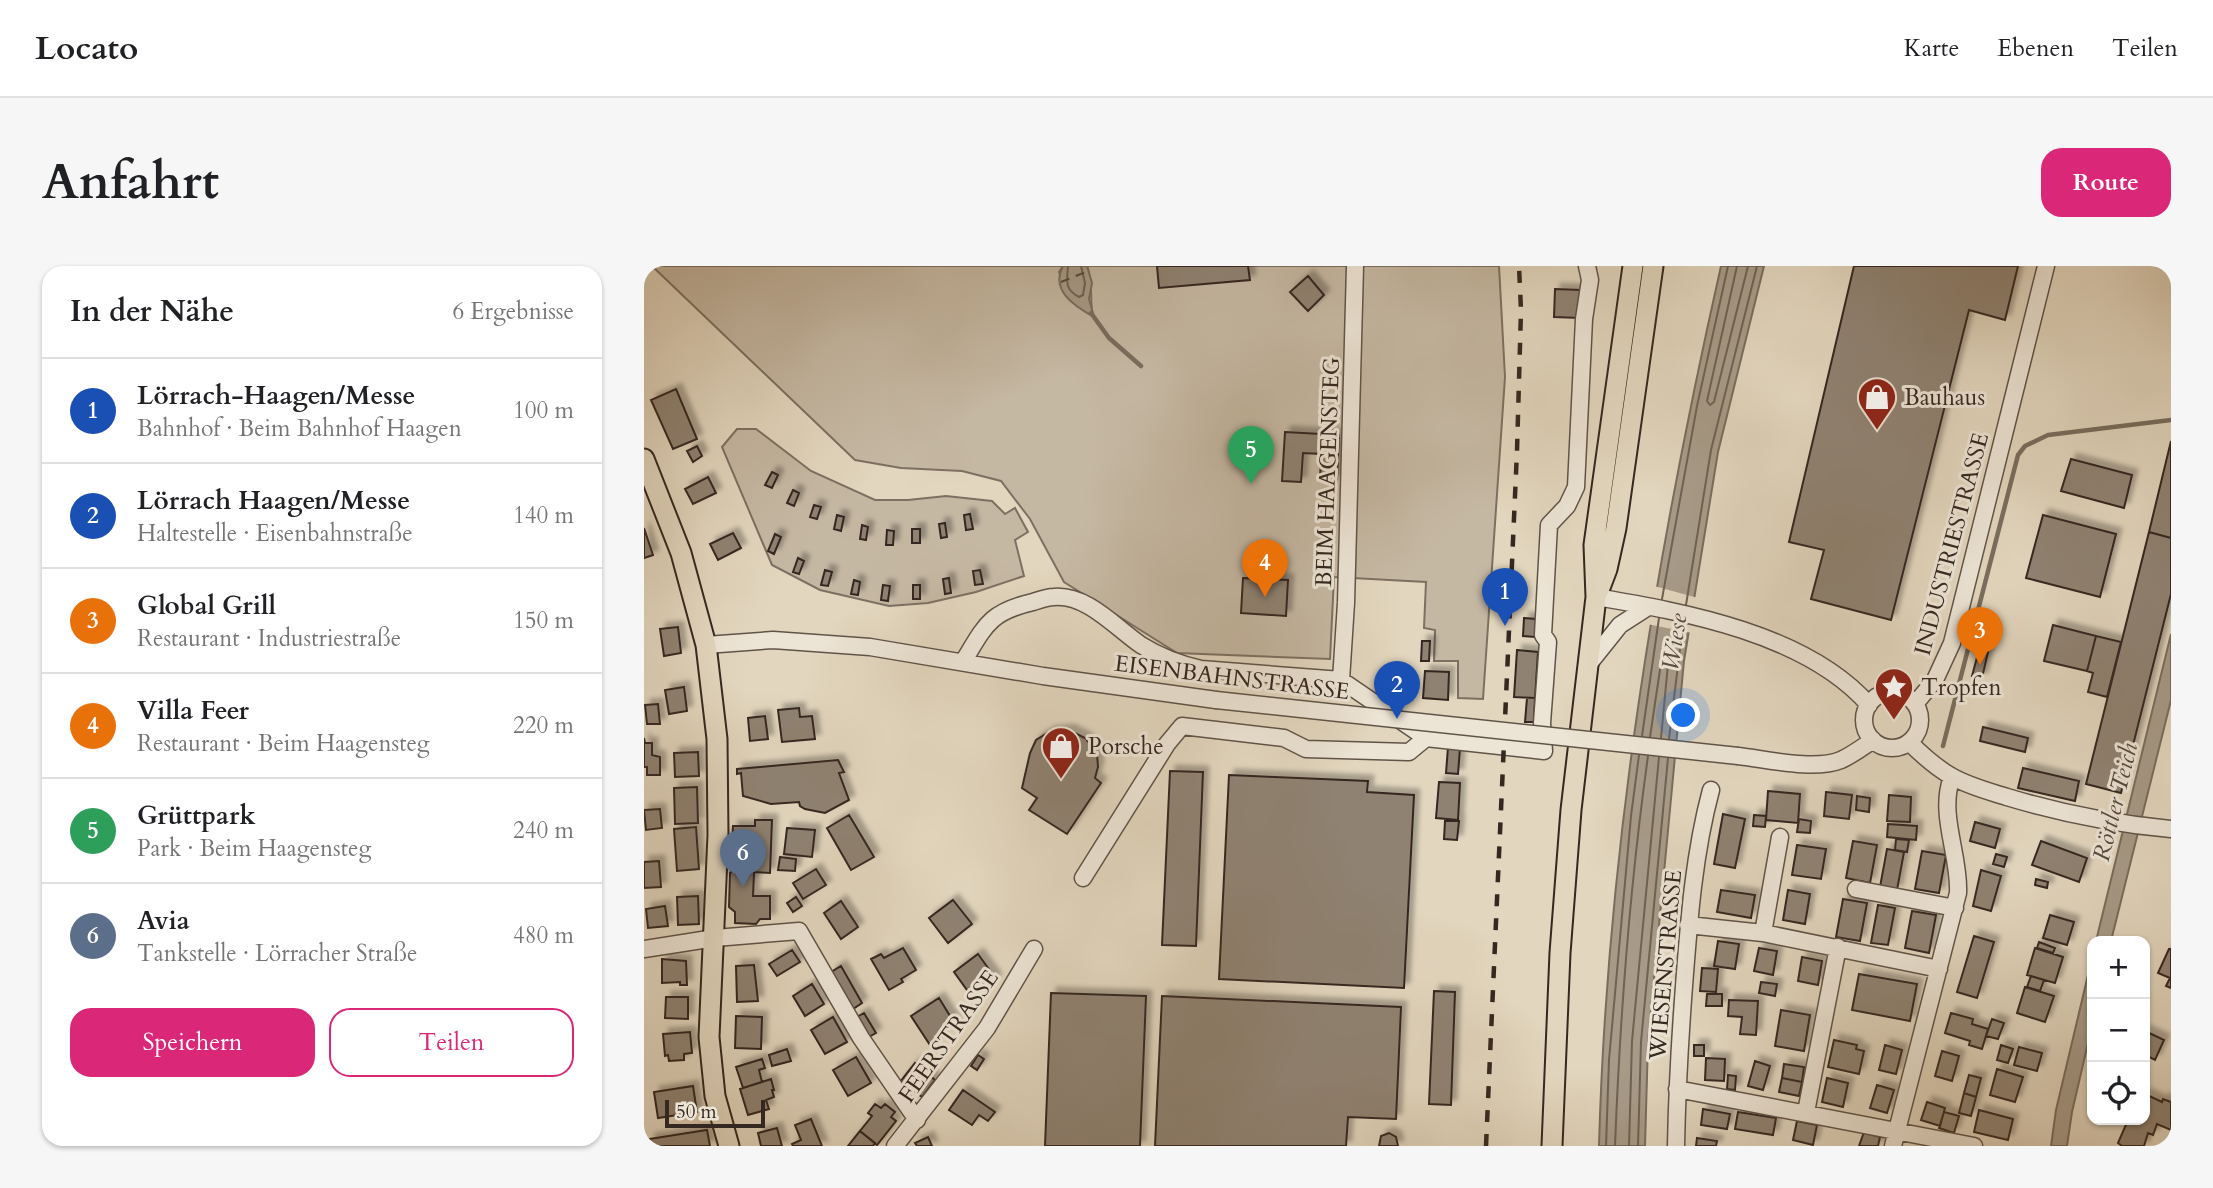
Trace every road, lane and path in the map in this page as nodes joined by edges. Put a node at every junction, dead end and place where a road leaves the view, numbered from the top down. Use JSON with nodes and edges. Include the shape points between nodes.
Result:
{"nodes":[{"id":1,"x":1355,"y":266,"type":"edge"},
{"id":2,"x":1587,"y":266,"type":"edge"},
{"id":3,"x":1633,"y":266,"type":"edge"},
{"id":4,"x":1653,"y":266,"type":"edge"},
{"id":5,"x":2046,"y":266,"type":"edge"},
{"id":6,"x":644,"y":459,"type":"edge"},
{"id":7,"x":1596,"y":597,"type":"junction"},
{"id":8,"x":1628,"y":610,"type":"junction"},
{"id":9,"x":706,"y":645,"type":"junction"},
{"id":10,"x":963,"y":662,"type":"junction"},
{"id":11,"x":1588,"y":665,"type":"junction"},
{"id":12,"x":1341,"y":680,"type":"junction"},
{"id":13,"x":1915,"y":704,"type":"junction"},
{"id":14,"x":1869,"y":705,"type":"junction"},
{"id":15,"x":1426,"y":738,"type":"junction"},
{"id":16,"x":1873,"y":740,"type":"junction"},
{"id":17,"x":1909,"y":742,"type":"junction"},
{"id":18,"x":1952,"y":777,"type":"junction"},
{"id":19,"x":1711,"y":790,"type":"dead end"},
{"id":20,"x":2171,"y":829,"type":"edge"},
{"id":21,"x":1780,"y":837,"type":"dead end"},
{"id":22,"x":1083,"y":878,"type":"dead end"},
{"id":23,"x":1856,"y":890,"type":"dead end"},
{"id":24,"x":1955,"y":908,"type":"junction"},
{"id":25,"x":1688,"y":925,"type":"junction"},
{"id":26,"x":1763,"y":933,"type":"junction"},
{"id":27,"x":715,"y":938,"type":"junction"},
{"id":28,"x":1838,"y":947,"type":"junction"},
{"id":29,"x":644,"y":948,"type":"edge"},
{"id":30,"x":1034,"y":949,"type":"dead end"},
{"id":31,"x":1939,"y":969,"type":"junction"},
{"id":32,"x":1677,"y":1089,"type":"junction"},
{"id":33,"x":1807,"y":1112,"type":"junction"},
{"id":34,"x":917,"y":1120,"type":"junction"},
{"id":35,"x":1897,"y":1130,"type":"junction"},
{"id":36,"x":729,"y":1146,"type":"edge"},
{"id":37,"x":895,"y":1146,"type":"edge"},
{"id":38,"x":1552,"y":1146,"type":"edge"},
{"id":39,"x":1676,"y":1146,"type":"edge"},
{"id":40,"x":1893,"y":1146,"type":"edge"},
{"id":41,"x":1974,"y":1146,"type":"edge"}],
"edges":[{"from":1,"to":12,"type":"street","name":"BEIM HAAGENSTEG"},
{"from":2,"to":15,"type":"street","via":[[1590,280],[1576,486],[1567,506],[1549,524],[1543,635],[1548,642],[1544,751]]},
{"from":3,"to":7,"type":"main road","via":[[1594,545]]},
{"from":4,"to":7,"type":"main road","via":[[1616,528]]},
{"from":5,"to":13,"type":"street","name":"INDUSTRIESTRASSE","via":[[1952,643],[1934,680]]},
{"from":6,"to":9,"type":"main road","via":[[681,554]]},
{"from":7,"to":8,"type":"street"},
{"from":7,"to":11,"type":"main road"},
{"from":8,"to":11,"type":"street"},
{"from":8,"to":14,"type":"street","via":[[1648,607],[1771,640],[1816,662]]},
{"from":9,"to":10,"type":"street","name":"EISENBAHNSTRASSE","via":[[822,642]]},
{"from":9,"to":27,"type":"main road","via":[[717,739]]},
{"from":10,"to":12,"type":"street","via":[[988,621],[1013,606],[1054,596],[1076,601],[1140,645],[1181,665]]},
{"from":10,"to":16,"type":"street","name":"EISENBAHNSTRASSE","bridge":true,"via":[[1216,700],[1810,764],[1840,761]]},
{"from":11,"to":38,"type":"main road","via":[[1561,940]]},
{"from":12,"to":15,"type":"street"},
{"from":13,"to":14,"type":"street","via":[[1892,692]]},
{"from":13,"to":17,"type":"street","via":[[1920,724]]},
{"from":14,"to":16,"type":"street","via":[[1865,723]]},
{"from":15,"to":22,"type":"street","via":[[1409,752],[1306,749],[1284,738],[1182,726]]},
{"from":16,"to":17,"type":"street","via":[[1891,748]]},
{"from":17,"to":18,"type":"street"},
{"from":18,"to":20,"type":"street","via":[[2030,804],[2117,824]]},
{"from":18,"to":24,"type":"street","via":[[1946,800],[1959,877]]},
{"from":19,"to":25,"type":"street","name":"WIESENSTRASSE"},
{"from":21,"to":26,"type":"street"},
{"from":23,"to":24,"type":"street"},
{"from":24,"to":31,"type":"street"},
{"from":25,"to":26,"type":"street"},
{"from":25,"to":32,"type":"street","name":"WIESENSTRASSE"},
{"from":26,"to":28,"type":"street"},
{"from":27,"to":29,"type":"street"},
{"from":27,"to":34,"type":"street","via":[[799,931],[861,1038]]},
{"from":27,"to":36,"type":"main road","via":[[709,1037],[715,1096]]},
{"from":28,"to":31,"type":"street"},
{"from":28,"to":33,"type":"street"},
{"from":30,"to":34,"type":"street","name":"FEERSTRASSE","via":[[987,1028]]},
{"from":31,"to":35,"type":"street"},
{"from":32,"to":33,"type":"street"},
{"from":32,"to":39,"type":"street","name":"WIESENSTRASSE"},
{"from":33,"to":35,"type":"street"},
{"from":34,"to":37,"type":"street","name":"FEERSTRASSE"},
{"from":35,"to":40,"type":"street"},
{"from":35,"to":41,"type":"street"}]}
